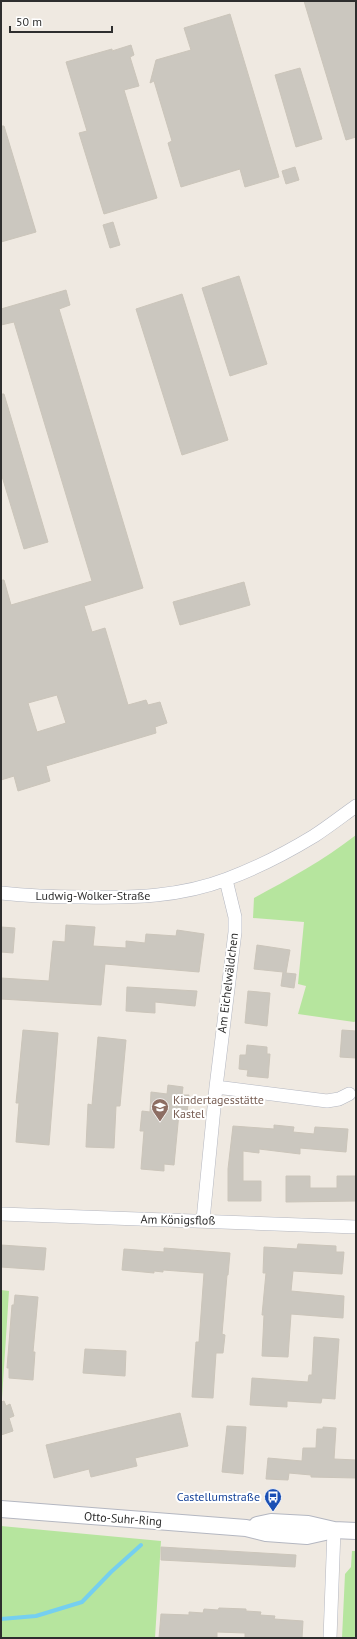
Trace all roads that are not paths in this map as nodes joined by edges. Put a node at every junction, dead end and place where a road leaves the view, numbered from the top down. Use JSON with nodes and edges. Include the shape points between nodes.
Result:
{"nodes":[{"id":1,"x":356,"y":806,"type":"edge"},
{"id":2,"x":226,"y":880,"type":"junction"},
{"id":3,"x":1,"y":893,"type":"edge"},
{"id":4,"x":216,"y":1087,"type":"junction"},
{"id":5,"x":349,"y":1094,"type":"dead end"},
{"id":6,"x":1,"y":1214,"type":"edge"},
{"id":7,"x":203,"y":1220,"type":"junction"},
{"id":8,"x":356,"y":1227,"type":"edge"},
{"id":9,"x":1,"y":1509,"type":"edge"},
{"id":10,"x":334,"y":1530,"type":"junction"},
{"id":11,"x":356,"y":1531,"type":"edge"},
{"id":12,"x":330,"y":1638,"type":"edge"}],
"edges":[{"from":1,"to":2,"type":"street","name":"Ludwig-Wolker-Straße","via":[[315,835]]},
{"from":2,"to":3,"type":"street","name":"Ludwig-Wolker-Straße","via":[[169,894],[122,898]]},
{"from":2,"to":4,"type":"street","name":"Am Eichelwäldchen","via":[[235,917],[235,932]]},
{"from":4,"to":5,"type":"street","via":[[327,1101]]},
{"from":4,"to":7,"type":"street","name":"Am Eichelwäldchen"},
{"from":6,"to":7,"type":"street","name":"Am Königsfloß"},
{"from":7,"to":8,"type":"street","name":"Am Königsfloß"},
{"from":9,"to":10,"type":"street","name":"Otto-Suhr-Ring","via":[[246,1528],[266,1533],[307,1536]]},
{"from":10,"to":11,"type":"street","name":"Otto-Suhr-Ring"},
{"from":10,"to":12,"type":"street"}]}
